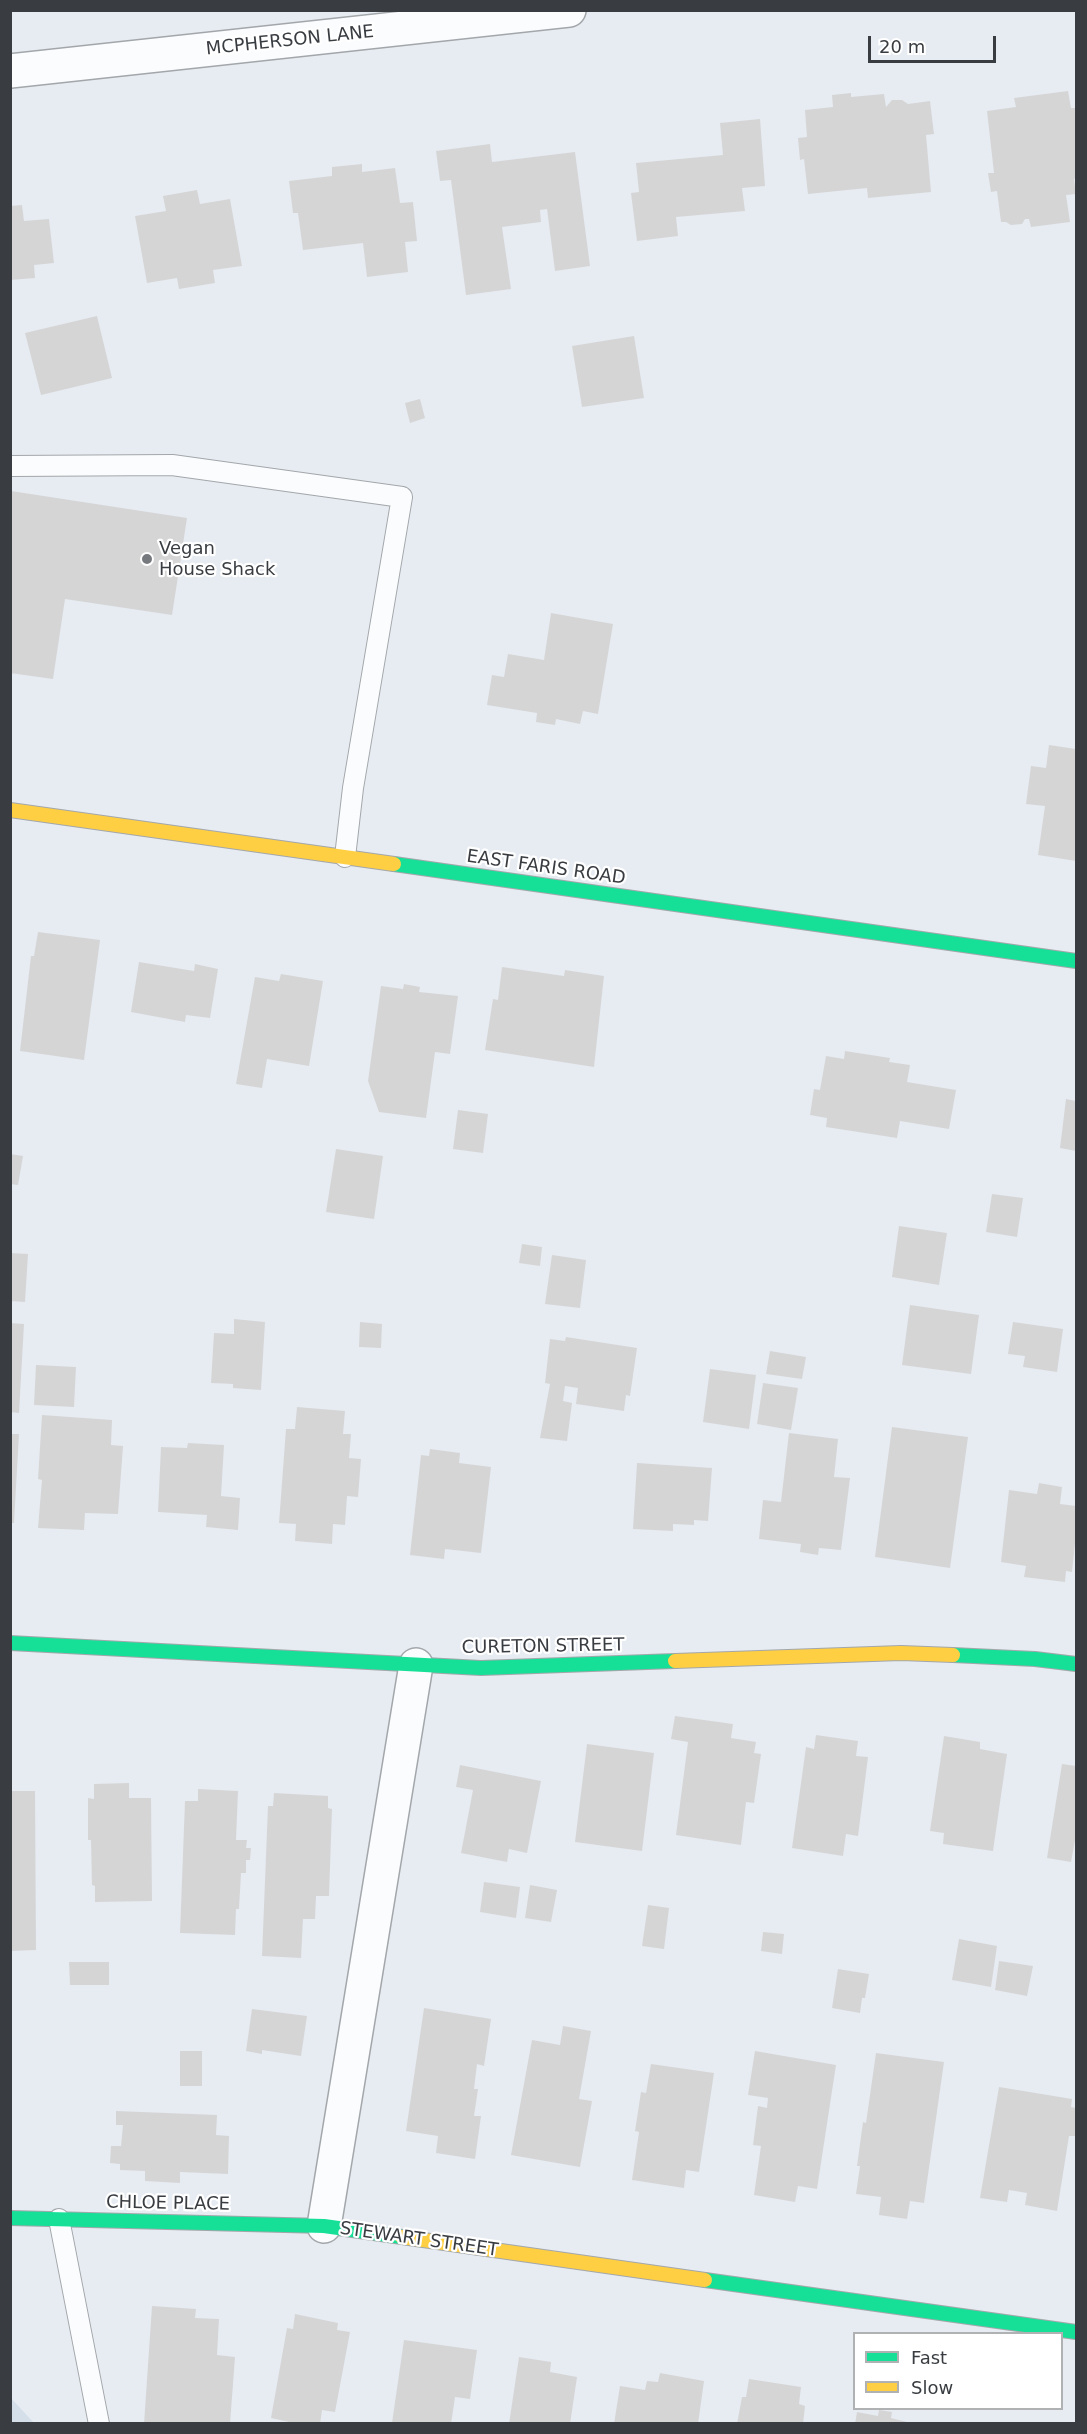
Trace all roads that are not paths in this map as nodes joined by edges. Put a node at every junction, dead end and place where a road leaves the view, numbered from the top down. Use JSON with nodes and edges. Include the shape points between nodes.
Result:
{"nodes":[{"id":1,"x":569,"y":10,"type":"edge"},
{"id":2,"x":10,"y":71,"type":"edge"},
{"id":3,"x":10,"y":466,"type":"edge"},
{"id":4,"x":10,"y":810,"type":"edge"},
{"id":5,"x":345,"y":857,"type":"junction"},
{"id":6,"x":1077,"y":961,"type":"edge"},
{"id":7,"x":10,"y":1643,"type":"edge"},
{"id":8,"x":1077,"y":1664,"type":"edge"},
{"id":9,"x":416,"y":1665,"type":"junction"},
{"id":10,"x":10,"y":2218,"type":"edge"},
{"id":11,"x":59,"y":2219,"type":"junction"},
{"id":12,"x":324,"y":2226,"type":"junction"},
{"id":13,"x":1077,"y":2332,"type":"edge"},
{"id":14,"x":99,"y":2424,"type":"edge"}],
"edges":[{"from":1,"to":2,"type":"street","name":"MCPHERSON LANE"},
{"from":3,"to":5,"type":"lane","via":[[172,465],[402,496]]},
{"from":4,"to":5,"type":"street","name":"EAST FARIS ROAD"},
{"from":5,"to":6,"type":"street","name":"EAST FARIS ROAD"},
{"from":7,"to":9,"type":"street","name":"CURETON STREET"},
{"from":8,"to":9,"type":"street","name":"CURETON STREET","via":[[901,1653],[481,1668]]},
{"from":9,"to":12,"type":"street","name":"STEWART STREET"},
{"from":10,"to":11,"type":"street","name":"CHLOE PLACE"},
{"from":11,"to":12,"type":"street","name":"CHLOE PLACE"},
{"from":11,"to":14,"type":"lane"},
{"from":12,"to":13,"type":"street","name":"STEWART STREET"}]}
